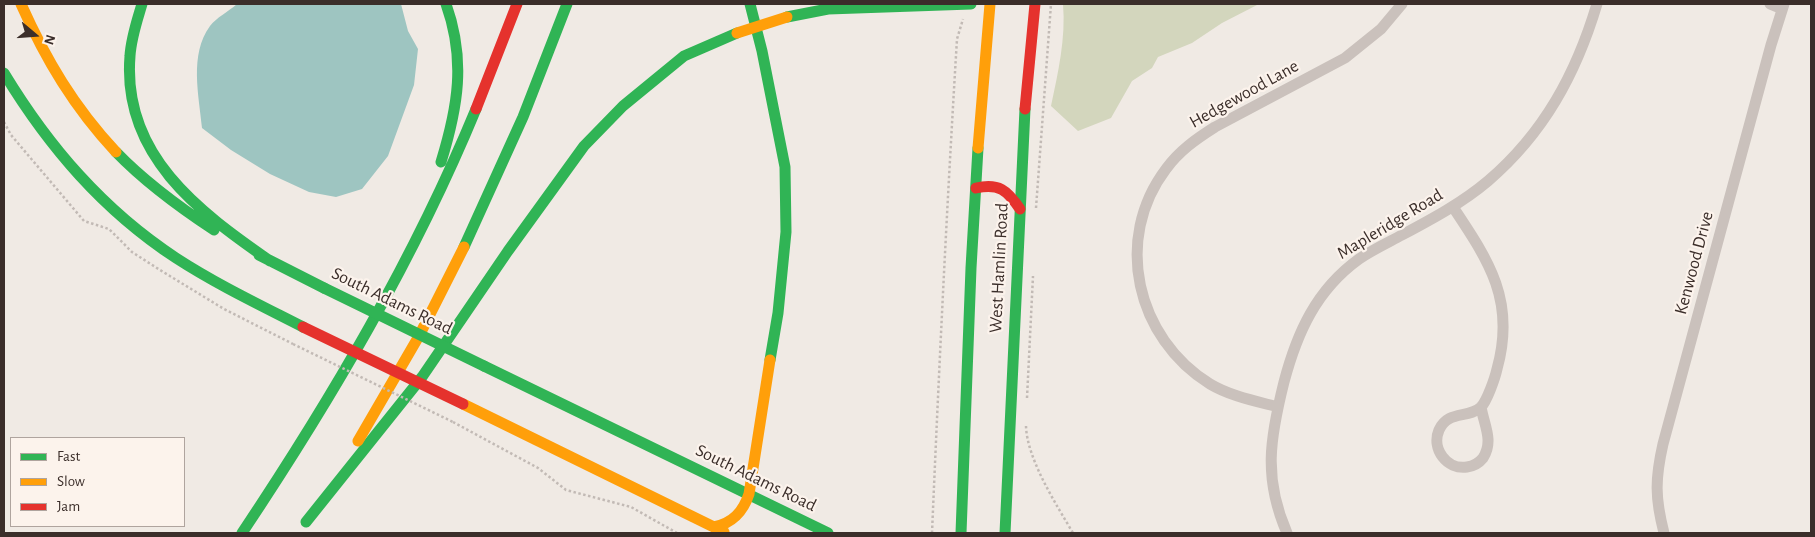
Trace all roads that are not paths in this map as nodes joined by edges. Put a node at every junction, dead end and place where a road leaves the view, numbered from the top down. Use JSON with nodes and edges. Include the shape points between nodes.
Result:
{"nodes":[{"id":1,"x":21,"y":4,"type":"edge"},
{"id":2,"x":142,"y":4,"type":"edge"},
{"id":3,"x":446,"y":4,"type":"edge"},
{"id":4,"x":517,"y":4,"type":"edge"},
{"id":5,"x":567,"y":4,"type":"edge"},
{"id":6,"x":750,"y":4,"type":"edge"},
{"id":7,"x":967,"y":4,"type":"edge"},
{"id":8,"x":971,"y":4,"type":"edge"},
{"id":9,"x":990,"y":4,"type":"edge"},
{"id":10,"x":1035,"y":4,"type":"edge"},
{"id":11,"x":1402,"y":4,"type":"edge"},
{"id":12,"x":1597,"y":4,"type":"edge"},
{"id":13,"x":1770,"y":4,"type":"edge"},
{"id":14,"x":1783,"y":6,"type":"edge"},
{"id":15,"x":4,"y":73,"type":"edge"},
{"id":16,"x":976,"y":188,"type":"junction"},
{"id":17,"x":1453,"y":207,"type":"junction"},
{"id":18,"x":1020,"y":209,"type":"junction"},
{"id":19,"x":414,"y":244,"type":"junction"},
{"id":20,"x":270,"y":261,"type":"junction"},
{"id":21,"x":1278,"y":407,"type":"junction"},
{"id":22,"x":1481,"y":407,"type":"junction"},
{"id":23,"x":749,"y":494,"type":"junction"},
{"id":24,"x":306,"y":522,"type":"junction"},
{"id":25,"x":714,"y":527,"type":"junction"},
{"id":26,"x":242,"y":533,"type":"edge"},
{"id":27,"x":297,"y":533,"type":"edge"},
{"id":28,"x":727,"y":533,"type":"edge"},
{"id":29,"x":828,"y":533,"type":"edge"},
{"id":30,"x":961,"y":533,"type":"edge"},
{"id":31,"x":1005,"y":533,"type":"edge"},
{"id":32,"x":1287,"y":533,"type":"edge"},
{"id":33,"x":1664,"y":533,"type":"edge"}],
"edges":[{"from":1,"to":20,"type":"main road","name":"South Adams Road","via":[[37,40],[68,93],[130,166],[193,217]]},
{"from":2,"to":20,"type":"main road","via":[[130,45],[129,76],[134,108],[149,148],[186,195],[229,232]]},
{"from":3,"to":19,"type":"main road","via":[[458,41],[455,110]]},
{"from":4,"to":19,"type":"main road","via":[[464,136]]},
{"from":5,"to":24,"type":"main road","via":[[521,123],[467,243],[391,386]]},
{"from":6,"to":23,"type":"main road","via":[[784,167],[786,232],[778,313]]},
{"from":7,"to":8,"type":"main road"},
{"from":7,"to":24,"type":"main road","bridge":true,"via":[[828,9],[787,16],[684,56],[659,75],[584,146],[422,377]]},
{"from":9,"to":16,"type":"main road","name":"West Hamlin Road"},
{"from":10,"to":18,"type":"main road","name":"West Hamlin Road"},
{"from":11,"to":21,"type":"street","name":"Hedgewood Lane","via":[[1381,29],[1345,58],[1196,139],[1165,170],[1146,206],[1139,235],[1139,280],[1148,312],[1161,336],[1175,355],[1210,384]]},
{"from":12,"to":17,"type":"street","name":"Mapleridge Road","via":[[1568,80],[1543,121],[1504,166]]},
{"from":13,"to":14,"type":"street"},
{"from":14,"to":33,"type":"street","name":"Kenwood Drive","via":[[1663,444],[1656,488]]},
{"from":15,"to":25,"type":"main road","bridge":true,"via":[[31,118],[88,186],[118,216],[197,271]]},
{"from":16,"to":18,"type":"main road","via":[[1000,187]]},
{"from":16,"to":30,"type":"main road","name":"West Hamlin Road"},
{"from":17,"to":21,"type":"street","name":"Mapleridge Road","via":[[1360,259],[1327,288],[1297,338]]},
{"from":17,"to":22,"type":"street","via":[[1492,270],[1502,309],[1499,363]]},
{"from":18,"to":31,"type":"main road","name":"West Hamlin Road"},
{"from":19,"to":26,"type":"main road","via":[[328,401]]},
{"from":20,"to":23,"type":"main road","name":"South Adams Road","bridge":true},
{"from":21,"to":32,"type":"street","name":"Mapleridge Road","via":[[1270,465],[1275,498]]},
{"from":22,"to":22,"type":"street","via":[[1489,435],[1487,452],[1474,466],[1464,468],[1448,463],[1437,445],[1440,428],[1451,417]]},
{"from":23,"to":25,"type":"main road","via":[[741,514],[724,526]]},
{"from":23,"to":29,"type":"main road","name":"South Adams Road"},
{"from":24,"to":27,"type":"main road"},
{"from":25,"to":28,"type":"main road"}]}
